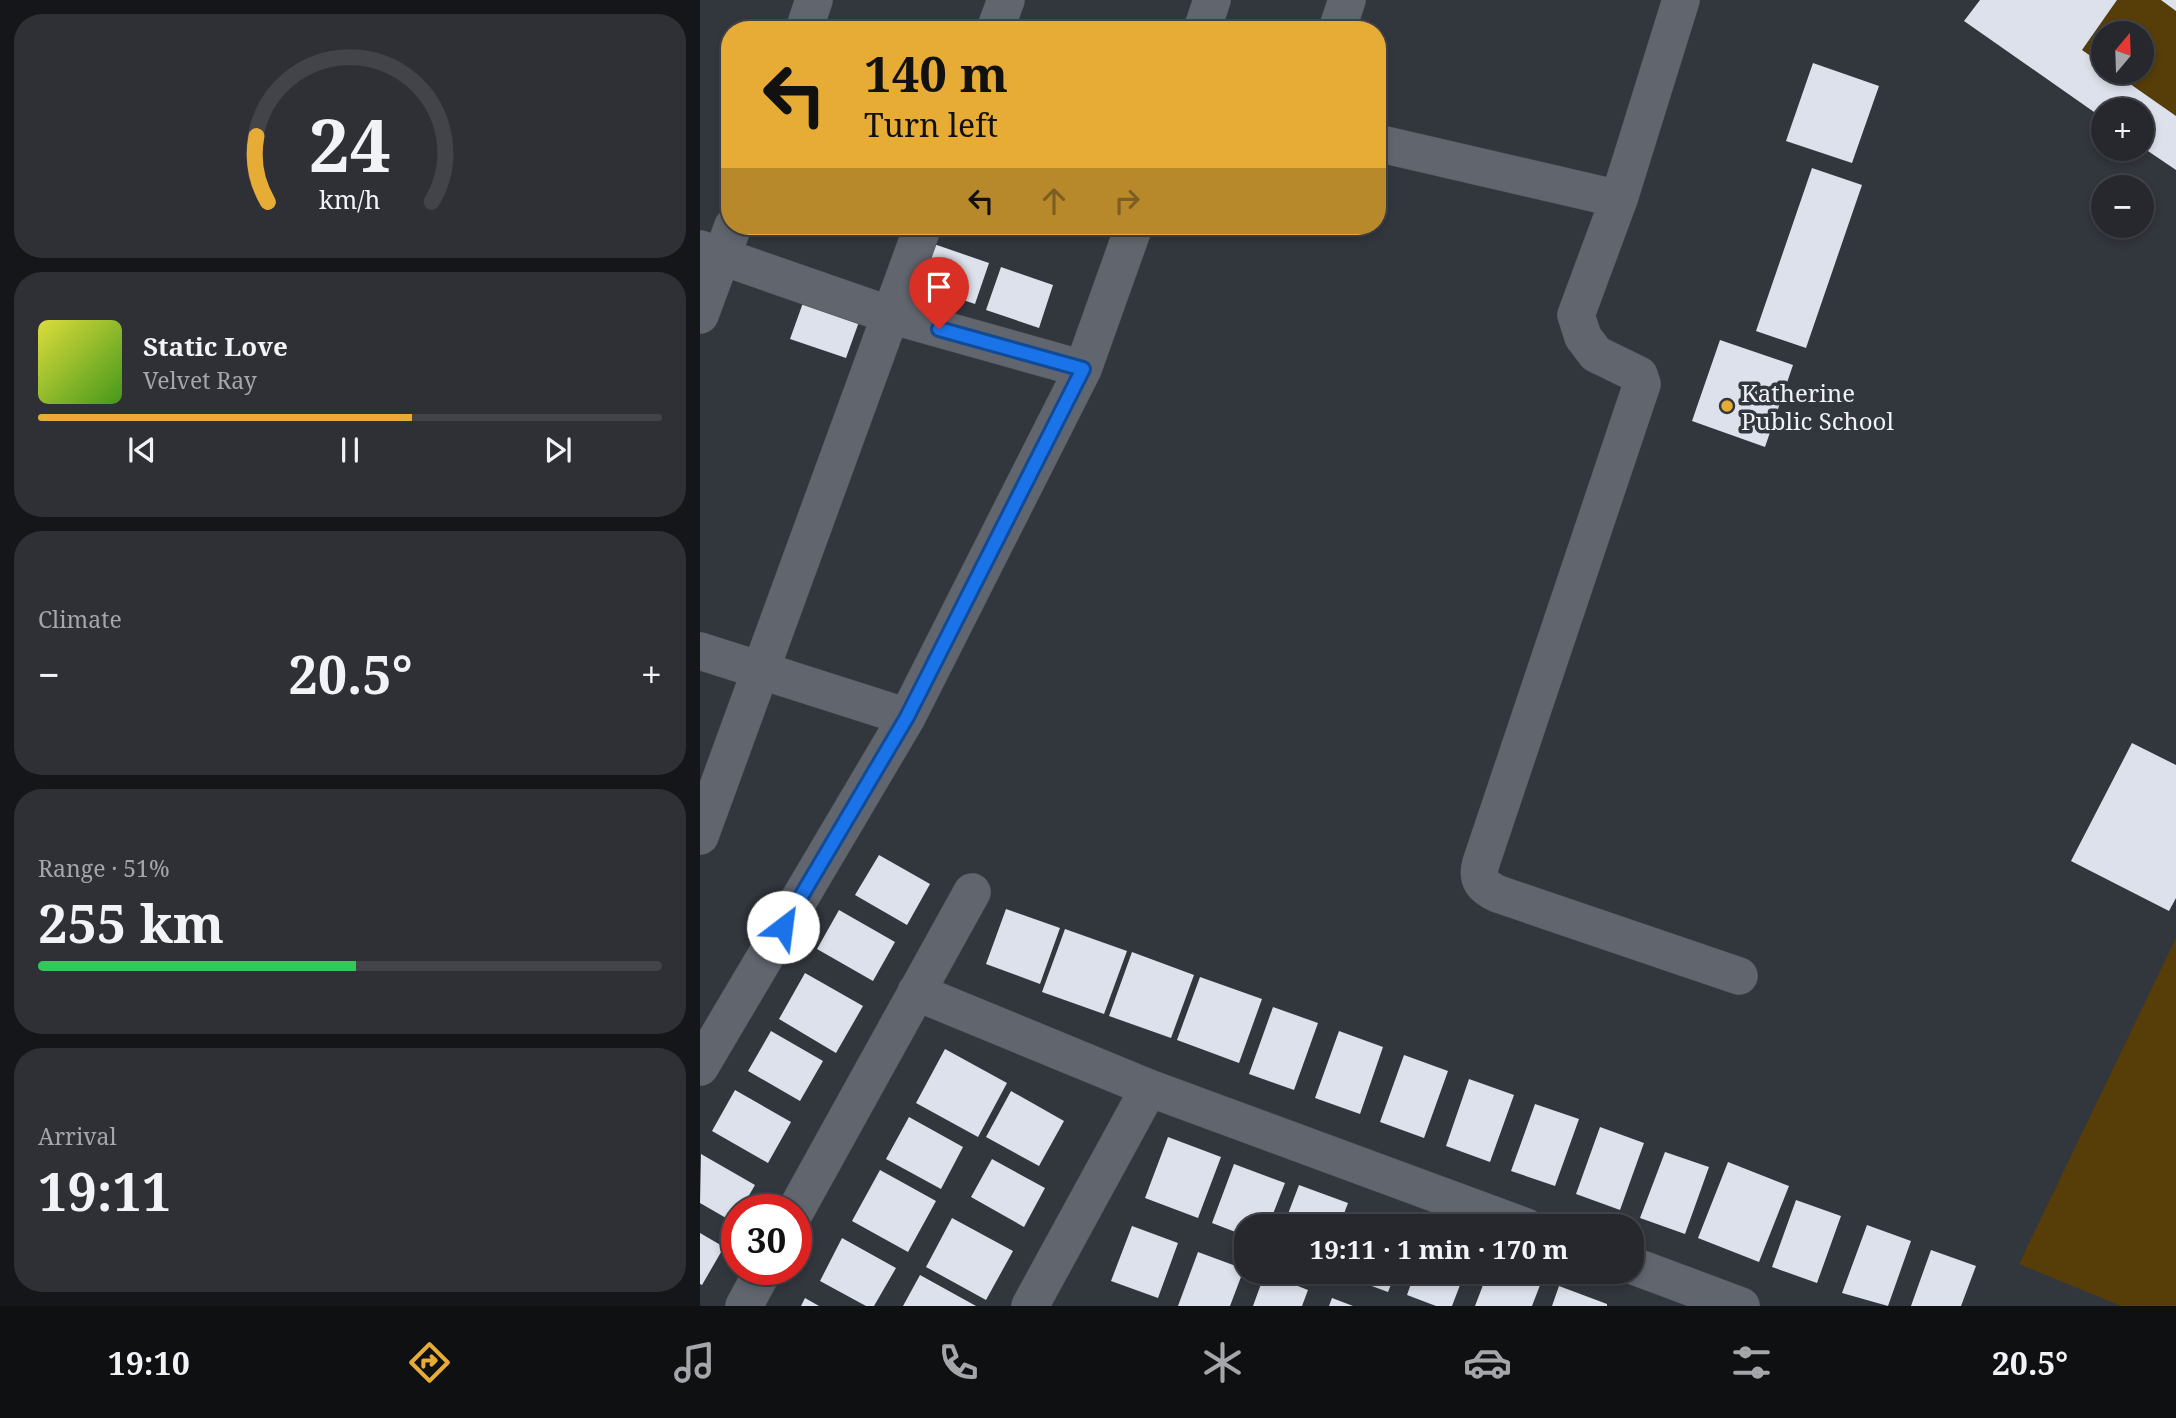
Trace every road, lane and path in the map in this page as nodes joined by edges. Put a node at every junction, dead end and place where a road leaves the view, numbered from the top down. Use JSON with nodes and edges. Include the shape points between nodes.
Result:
{"nodes":[{"id":1,"x":814,"y":0,"type":"edge"},
{"id":2,"x":1006,"y":0,"type":"edge"},
{"id":3,"x":1212,"y":0,"type":"edge"},
{"id":4,"x":1347,"y":0,"type":"edge"},
{"id":5,"x":1681,"y":0,"type":"edge"},
{"id":6,"x":807,"y":21,"type":"edge"},
{"id":7,"x":998,"y":21,"type":"edge"},
{"id":8,"x":1205,"y":21,"type":"edge"},
{"id":9,"x":1339,"y":21,"type":"edge"},
{"id":10,"x":1386,"y":145,"type":"edge"},
{"id":11,"x":1619,"y":199,"type":"junction"},
{"id":12,"x":920,"y":235,"type":"edge"},
{"id":13,"x":1131,"y":235,"type":"edge"},
{"id":14,"x":718,"y":244,"type":"edge"},
{"id":15,"x":700,"y":315,"type":"edge"},
{"id":16,"x":890,"y":315,"type":"junction"},
{"id":17,"x":1083,"y":369,"type":"junction"},
{"id":18,"x":700,"y":651,"type":"edge"},
{"id":19,"x":762,"y":669,"type":"junction"},
{"id":20,"x":907,"y":717,"type":"junction"},
{"id":21,"x":700,"y":836,"type":"edge"},
{"id":22,"x":972,"y":892,"type":"dead end"},
{"id":23,"x":1739,"y":975,"type":"dead end"},
{"id":24,"x":916,"y":992,"type":"junction"},
{"id":25,"x":700,"y":1067,"type":"edge"},
{"id":26,"x":1149,"y":1088,"type":"junction"},
{"id":27,"x":805,"y":1194,"type":"edge"},
{"id":28,"x":1491,"y":1214,"type":"edge"},
{"id":29,"x":1644,"y":1270,"type":"edge"},
{"id":30,"x":755,"y":1285,"type":"edge"},
{"id":31,"x":1033,"y":1305,"type":"edge"},
{"id":32,"x":744,"y":1306,"type":"edge"},
{"id":33,"x":1741,"y":1306,"type":"edge"}],
"edges":[{"from":1,"to":6,"type":"street"},
{"from":2,"to":7,"type":"street"},
{"from":3,"to":8,"type":"street"},
{"from":4,"to":9,"type":"street"},
{"from":5,"to":11,"type":"street"},
{"from":10,"to":11,"type":"street"},
{"from":11,"to":23,"type":"street","via":[[1576,315],[1583,337],[1596,354],[1639,375],[1642,384],[1479,877],[1498,894]]},
{"from":12,"to":16,"type":"street"},
{"from":13,"to":17,"type":"street"},
{"from":14,"to":15,"type":"street"},
{"from":14,"to":16,"type":"street"},
{"from":16,"to":17,"type":"street"},
{"from":16,"to":19,"type":"street"},
{"from":17,"to":20,"type":"street"},
{"from":18,"to":19,"type":"street"},
{"from":19,"to":20,"type":"street"},
{"from":19,"to":21,"type":"street"},
{"from":20,"to":25,"type":"street"},
{"from":22,"to":24,"type":"street"},
{"from":24,"to":26,"type":"street"},
{"from":24,"to":27,"type":"street"},
{"from":26,"to":28,"type":"street"},
{"from":26,"to":31,"type":"street"},
{"from":29,"to":33,"type":"street"},
{"from":30,"to":32,"type":"street"}]}
